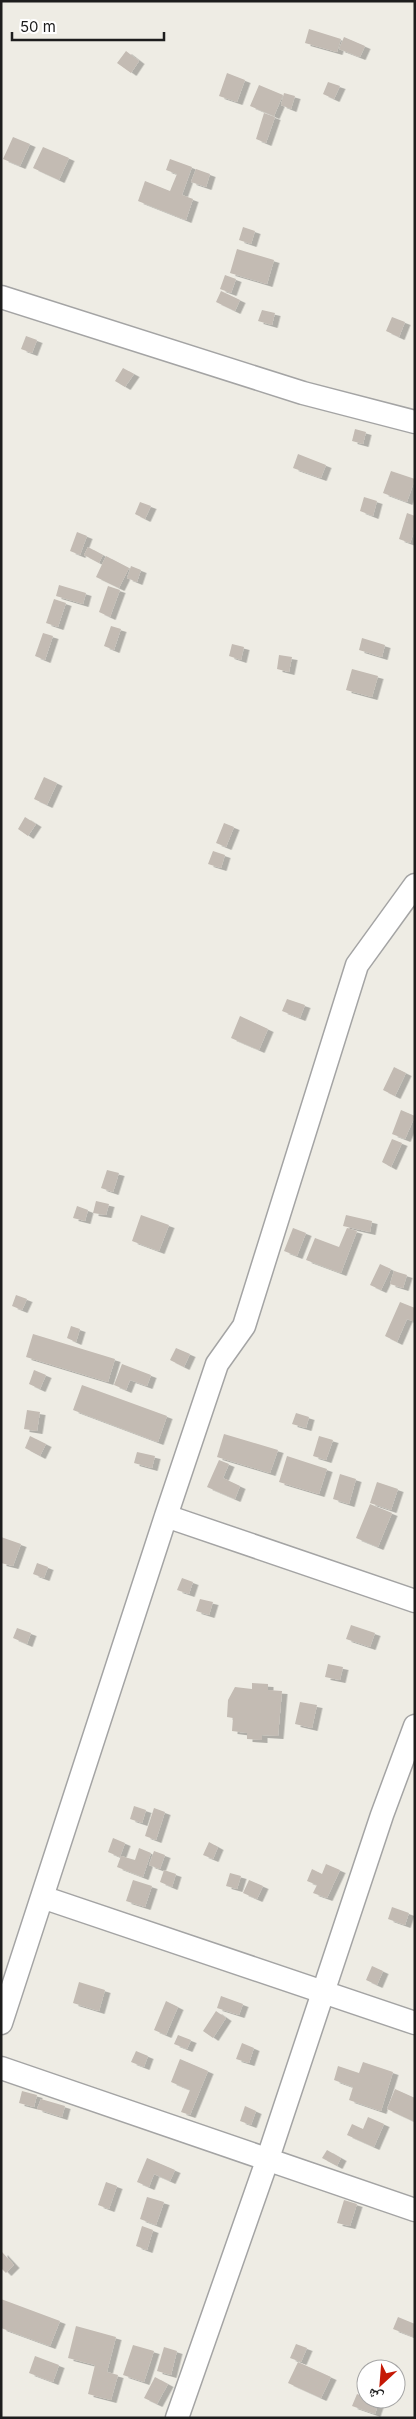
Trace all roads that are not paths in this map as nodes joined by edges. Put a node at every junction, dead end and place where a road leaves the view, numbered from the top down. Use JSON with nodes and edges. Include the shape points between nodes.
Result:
{"nodes":[{"id":1,"x":1,"y":297,"type":"edge"},
{"id":2,"x":415,"y":422,"type":"edge"},
{"id":3,"x":415,"y":885,"type":"edge"},
{"id":4,"x":166,"y":1516,"type":"junction"},
{"id":5,"x":415,"y":1601,"type":"edge"},
{"id":6,"x":415,"y":1726,"type":"edge"},
{"id":7,"x":42,"y":1897,"type":"junction"},
{"id":8,"x":322,"y":1993,"type":"junction"},
{"id":9,"x":1,"y":2023,"type":"edge"},
{"id":10,"x":415,"y":2023,"type":"edge"},
{"id":11,"x":1,"y":2068,"type":"edge"},
{"id":12,"x":268,"y":2158,"type":"junction"},
{"id":13,"x":415,"y":2210,"type":"edge"},
{"id":14,"x":177,"y":2418,"type":"edge"}],
"edges":[{"from":1,"to":2,"type":"street","via":[[302,393]]},
{"from":3,"to":4,"type":"street","via":[[357,964],[244,1326],[217,1364]]},
{"from":4,"to":5,"type":"street"},
{"from":4,"to":7,"type":"street"},
{"from":6,"to":8,"type":"street"},
{"from":7,"to":8,"type":"street"},
{"from":7,"to":9,"type":"street"},
{"from":8,"to":10,"type":"street"},
{"from":8,"to":12,"type":"street"},
{"from":11,"to":12,"type":"street"},
{"from":12,"to":13,"type":"street"},
{"from":12,"to":14,"type":"street"}]}
